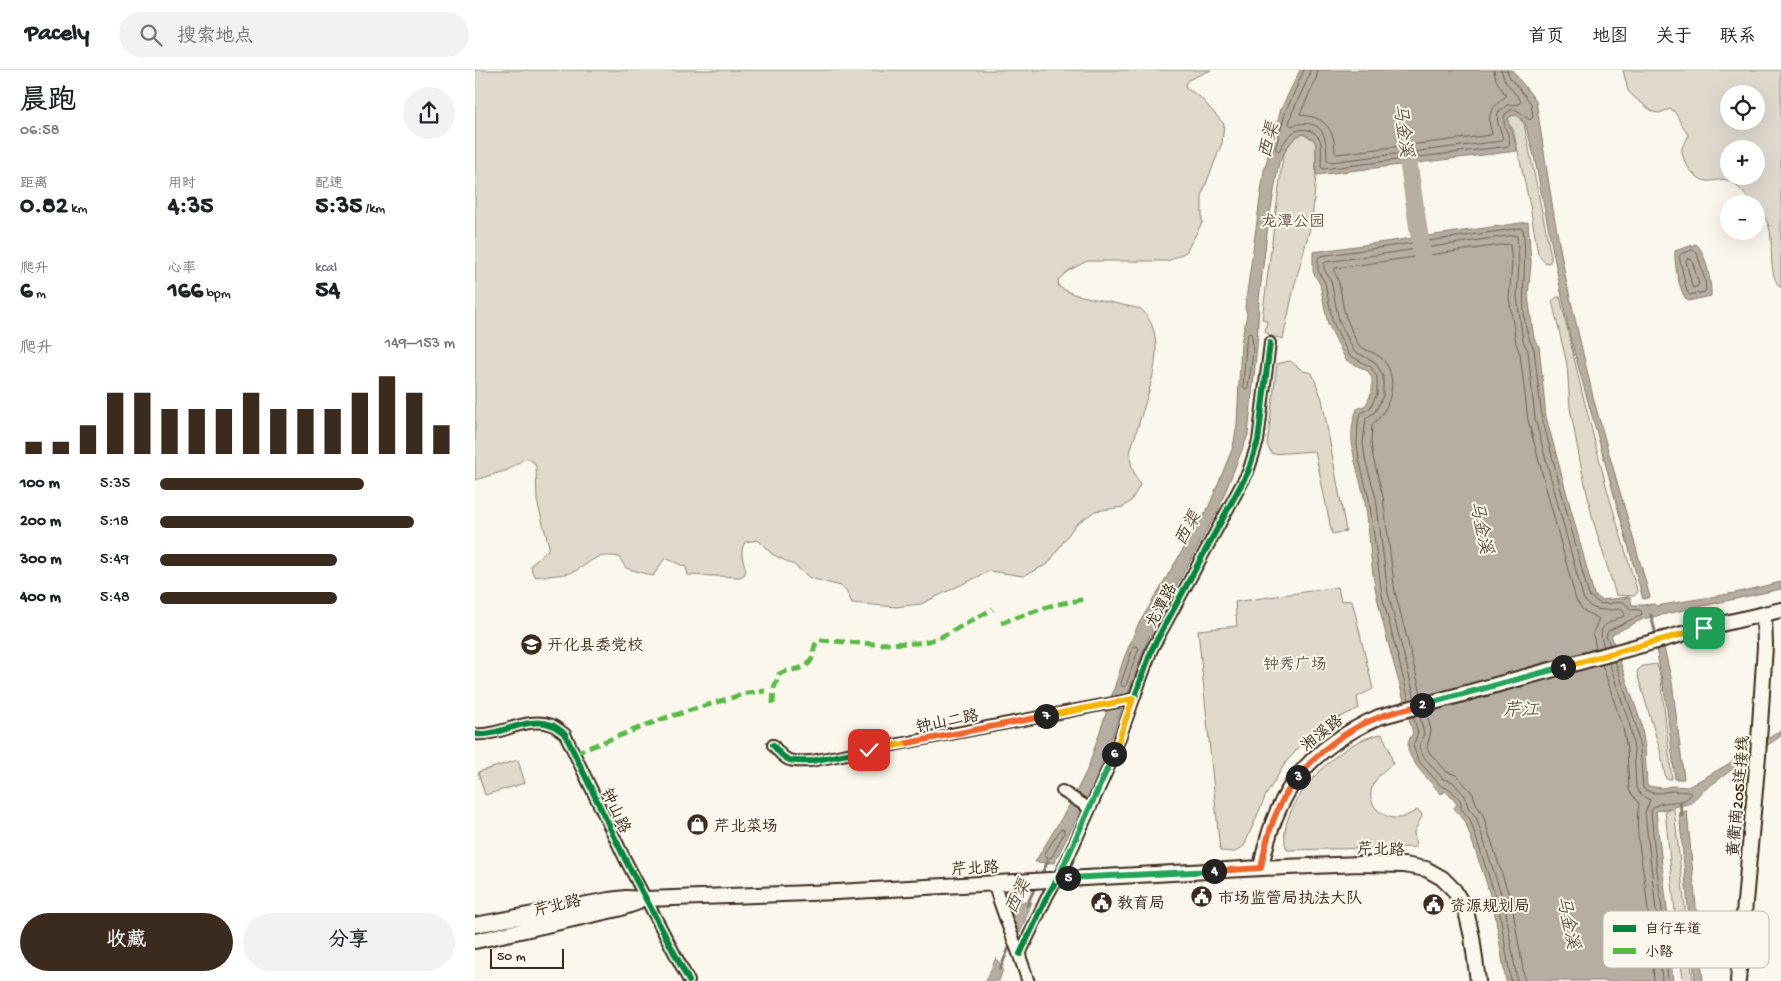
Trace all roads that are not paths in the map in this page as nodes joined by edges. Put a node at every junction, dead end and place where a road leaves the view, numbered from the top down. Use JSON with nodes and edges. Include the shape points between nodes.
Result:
{"nodes":[{"id":1,"x":1269,"y":343,"type":"dead end"},
{"id":2,"x":1781,"y":610,"type":"edge"},
{"id":3,"x":1764,"y":614,"type":"junction"},
{"id":4,"x":1133,"y":699,"type":"junction"},
{"id":5,"x":475,"y":734,"type":"edge"},
{"id":6,"x":773,"y":745,"type":"dead end"},
{"id":7,"x":1062,"y":791,"type":"dead end"},
{"id":8,"x":1089,"y":808,"type":"junction"},
{"id":9,"x":1261,"y":868,"type":"junction"},
{"id":10,"x":1058,"y":878,"type":"junction"},
{"id":11,"x":994,"y":883,"type":"junction"},
{"id":12,"x":646,"y":900,"type":"junction"},
{"id":13,"x":1745,"y":911,"type":"edge"},
{"id":14,"x":476,"y":922,"type":"edge"},
{"id":15,"x":475,"y":941,"type":"edge"},
{"id":16,"x":1020,"y":954,"type":"junction"},
{"id":17,"x":1740,"y":968,"type":"edge"},
{"id":18,"x":689,"y":981,"type":"edge"},
{"id":19,"x":1028,"y":981,"type":"edge"},
{"id":20,"x":1478,"y":981,"type":"edge"},
{"id":21,"x":1739,"y":981,"type":"edge"}],
"edges":[{"from":1,"to":4,"type":"street","name":"龙潭路","via":[[1258,441],[1248,472],[1152,649]]},
{"from":2,"to":3,"type":"main road"},
{"from":3,"to":9,"type":"main road","name":"湘溪路","via":[[1379,717],[1356,727],[1311,761],[1293,782],[1279,804]]},
{"from":3,"to":13,"type":"main road","name":"黄衢南205连接线","via":[[1759,756]]},
{"from":4,"to":6,"type":"street","name":"钟山二路","via":[[811,761],[795,762],[784,758]]},
{"from":4,"to":8,"type":"street","name":"龙潭路","via":[[1112,760]]},
{"from":5,"to":12,"type":"street","name":"钟山路","via":[[489,734],[530,723],[551,725],[565,734]]},
{"from":7,"to":8,"type":"street"},
{"from":8,"to":10,"type":"street","name":"龙潭路"},
{"from":9,"to":10,"type":"main road","name":"芹北路"},
{"from":9,"to":20,"type":"main road","name":"芹北路","via":[[1380,864],[1426,869],[1454,890],[1465,911]]},
{"from":10,"to":11,"type":"main road","name":"芹北路"},
{"from":10,"to":16,"type":"street","name":"龙潭路"},
{"from":11,"to":12,"type":"main road","name":"芹北路"},
{"from":11,"to":16,"type":"street"},
{"from":12,"to":14,"type":"main road","name":"芹北路","via":[[609,900]]},
{"from":12,"to":15,"type":"main road","name":"芹北路"},
{"from":12,"to":18,"type":"street","name":"钟山路"},
{"from":16,"to":19,"type":"street"},
{"from":17,"to":21,"type":"main road","name":"黄衢南205连接线"}]}
